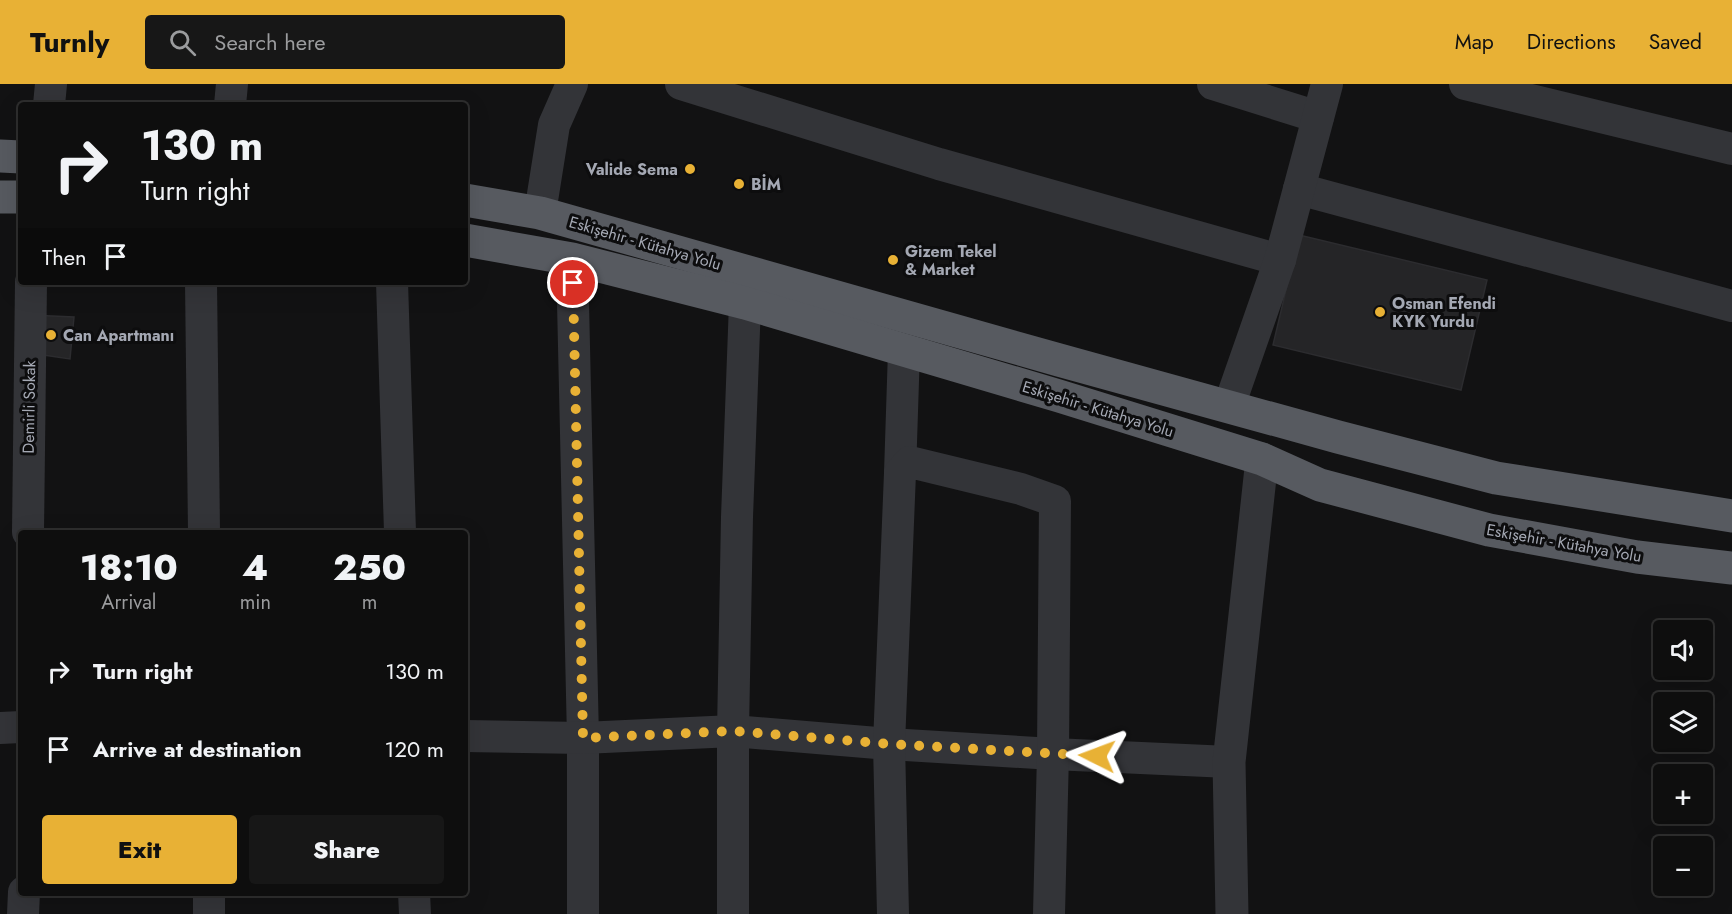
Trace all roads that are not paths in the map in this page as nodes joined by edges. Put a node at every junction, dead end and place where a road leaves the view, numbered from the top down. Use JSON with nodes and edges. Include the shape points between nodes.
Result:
{"nodes":[{"id":1,"x":51,"y":84,"type":"edge"},
{"id":2,"x":232,"y":84,"type":"edge"},
{"id":3,"x":572,"y":84,"type":"edge"},
{"id":4,"x":681,"y":84,"type":"edge"},
{"id":5,"x":1213,"y":84,"type":"edge"},
{"id":6,"x":1327,"y":84,"type":"edge"},
{"id":7,"x":1465,"y":84,"type":"edge"},
{"id":8,"x":49,"y":102,"type":"edge"},
{"id":9,"x":230,"y":102,"type":"edge"},
{"id":10,"x":1318,"y":117,"type":"junction"},
{"id":11,"x":1732,"y":149,"type":"edge"},
{"id":12,"x":0,"y":156,"type":"edge"},
{"id":13,"x":18,"y":157,"type":"edge"},
{"id":14,"x":1299,"y":189,"type":"junction"},
{"id":15,"x":0,"y":197,"type":"edge"},
{"id":16,"x":18,"y":197,"type":"edge"},
{"id":17,"x":468,"y":201,"type":"edge"},
{"id":18,"x":540,"y":213,"type":"junction"},
{"id":19,"x":468,"y":241,"type":"edge"},
{"id":20,"x":572,"y":259,"type":"junction"},
{"id":21,"x":1280,"y":260,"type":"junction"},
{"id":22,"x":31,"y":285,"type":"edge"},
{"id":23,"x":201,"y":285,"type":"edge"},
{"id":24,"x":392,"y":285,"type":"edge"},
{"id":25,"x":745,"y":303,"type":"junction"},
{"id":26,"x":1732,"y":306,"type":"edge"},
{"id":27,"x":904,"y":350,"type":"junction"},
{"id":28,"x":1229,"y":406,"type":"junction"},
{"id":29,"x":1262,"y":459,"type":"junction"},
{"id":30,"x":900,"y":473,"type":"junction"},
{"id":31,"x":1732,"y":516,"type":"edge"},
{"id":32,"x":28,"y":530,"type":"edge"},
{"id":33,"x":204,"y":530,"type":"edge"},
{"id":34,"x":400,"y":530,"type":"edge"},
{"id":35,"x":1732,"y":568,"type":"edge"},
{"id":36,"x":18,"y":727,"type":"edge"},
{"id":37,"x":0,"y":728,"type":"edge"},
{"id":38,"x":733,"y":731,"type":"junction"},
{"id":39,"x":468,"y":736,"type":"edge"},
{"id":40,"x":583,"y":738,"type":"junction"},
{"id":41,"x":889,"y":744,"type":"junction"},
{"id":42,"x":1053,"y":754,"type":"junction"},
{"id":43,"x":1229,"y":762,"type":"junction"},
{"id":44,"x":24,"y":896,"type":"edge"},
{"id":45,"x":209,"y":896,"type":"edge"},
{"id":46,"x":414,"y":896,"type":"edge"},
{"id":47,"x":23,"y":914,"type":"edge"},
{"id":48,"x":209,"y":914,"type":"edge"},
{"id":49,"x":415,"y":914,"type":"edge"},
{"id":50,"x":583,"y":914,"type":"edge"},
{"id":51,"x":733,"y":914,"type":"edge"},
{"id":52,"x":893,"y":914,"type":"edge"},
{"id":53,"x":1049,"y":914,"type":"edge"},
{"id":54,"x":1232,"y":914,"type":"edge"}],
"edges":[{"from":1,"to":8,"type":"street"},
{"from":2,"to":9,"type":"street"},
{"from":3,"to":18,"type":"street","via":[[554,125]]},
{"from":4,"to":21,"type":"street","via":[[939,164]]},
{"from":5,"to":10,"type":"street"},
{"from":6,"to":10,"type":"street"},
{"from":7,"to":11,"type":"street"},
{"from":10,"to":14,"type":"street"},
{"from":12,"to":13,"type":"highway"},
{"from":14,"to":21,"type":"street"},
{"from":14,"to":26,"type":"street"},
{"from":15,"to":16,"type":"highway"},
{"from":17,"to":18,"type":"highway","name":"Eskişehir - Kütahya Yolu"},
{"from":18,"to":28,"type":"highway","name":"Eskişehir - Kütahya Yolu"},
{"from":19,"to":20,"type":"highway","name":"Eskişehir - Kütahya Yolu"},
{"from":20,"to":25,"type":"highway","name":"Eskişehir - Kütahya Yolu"},
{"from":20,"to":40,"type":"street"},
{"from":21,"to":28,"type":"street"},
{"from":22,"to":32,"type":"street","name":"Demirli Sokak"},
{"from":23,"to":33,"type":"street"},
{"from":24,"to":34,"type":"street"},
{"from":25,"to":27,"type":"highway","name":"Eskişehir - Kütahya Yolu"},
{"from":25,"to":38,"type":"street"},
{"from":27,"to":29,"type":"highway","name":"Eskişehir - Kütahya Yolu"},
{"from":27,"to":30,"type":"street"},
{"from":28,"to":31,"type":"highway","name":"Eskişehir - Kütahya Yolu","via":[[1496,478]]},
{"from":29,"to":35,"type":"highway","name":"Eskişehir - Kütahya Yolu","via":[[1320,485],[1489,530],[1637,557]]},
{"from":29,"to":43,"type":"street"},
{"from":30,"to":41,"type":"street"},
{"from":30,"to":42,"type":"street","via":[[910,462],[1055,501]]},
{"from":36,"to":37,"type":"street"},
{"from":38,"to":40,"type":"street"},
{"from":38,"to":41,"type":"street"},
{"from":38,"to":51,"type":"street"},
{"from":39,"to":40,"type":"street"},
{"from":40,"to":50,"type":"street"},
{"from":41,"to":42,"type":"street"},
{"from":41,"to":52,"type":"street"},
{"from":42,"to":43,"type":"street"},
{"from":42,"to":53,"type":"street"},
{"from":43,"to":54,"type":"street"},
{"from":44,"to":47,"type":"street"},
{"from":45,"to":48,"type":"street"},
{"from":46,"to":49,"type":"street"}]}
